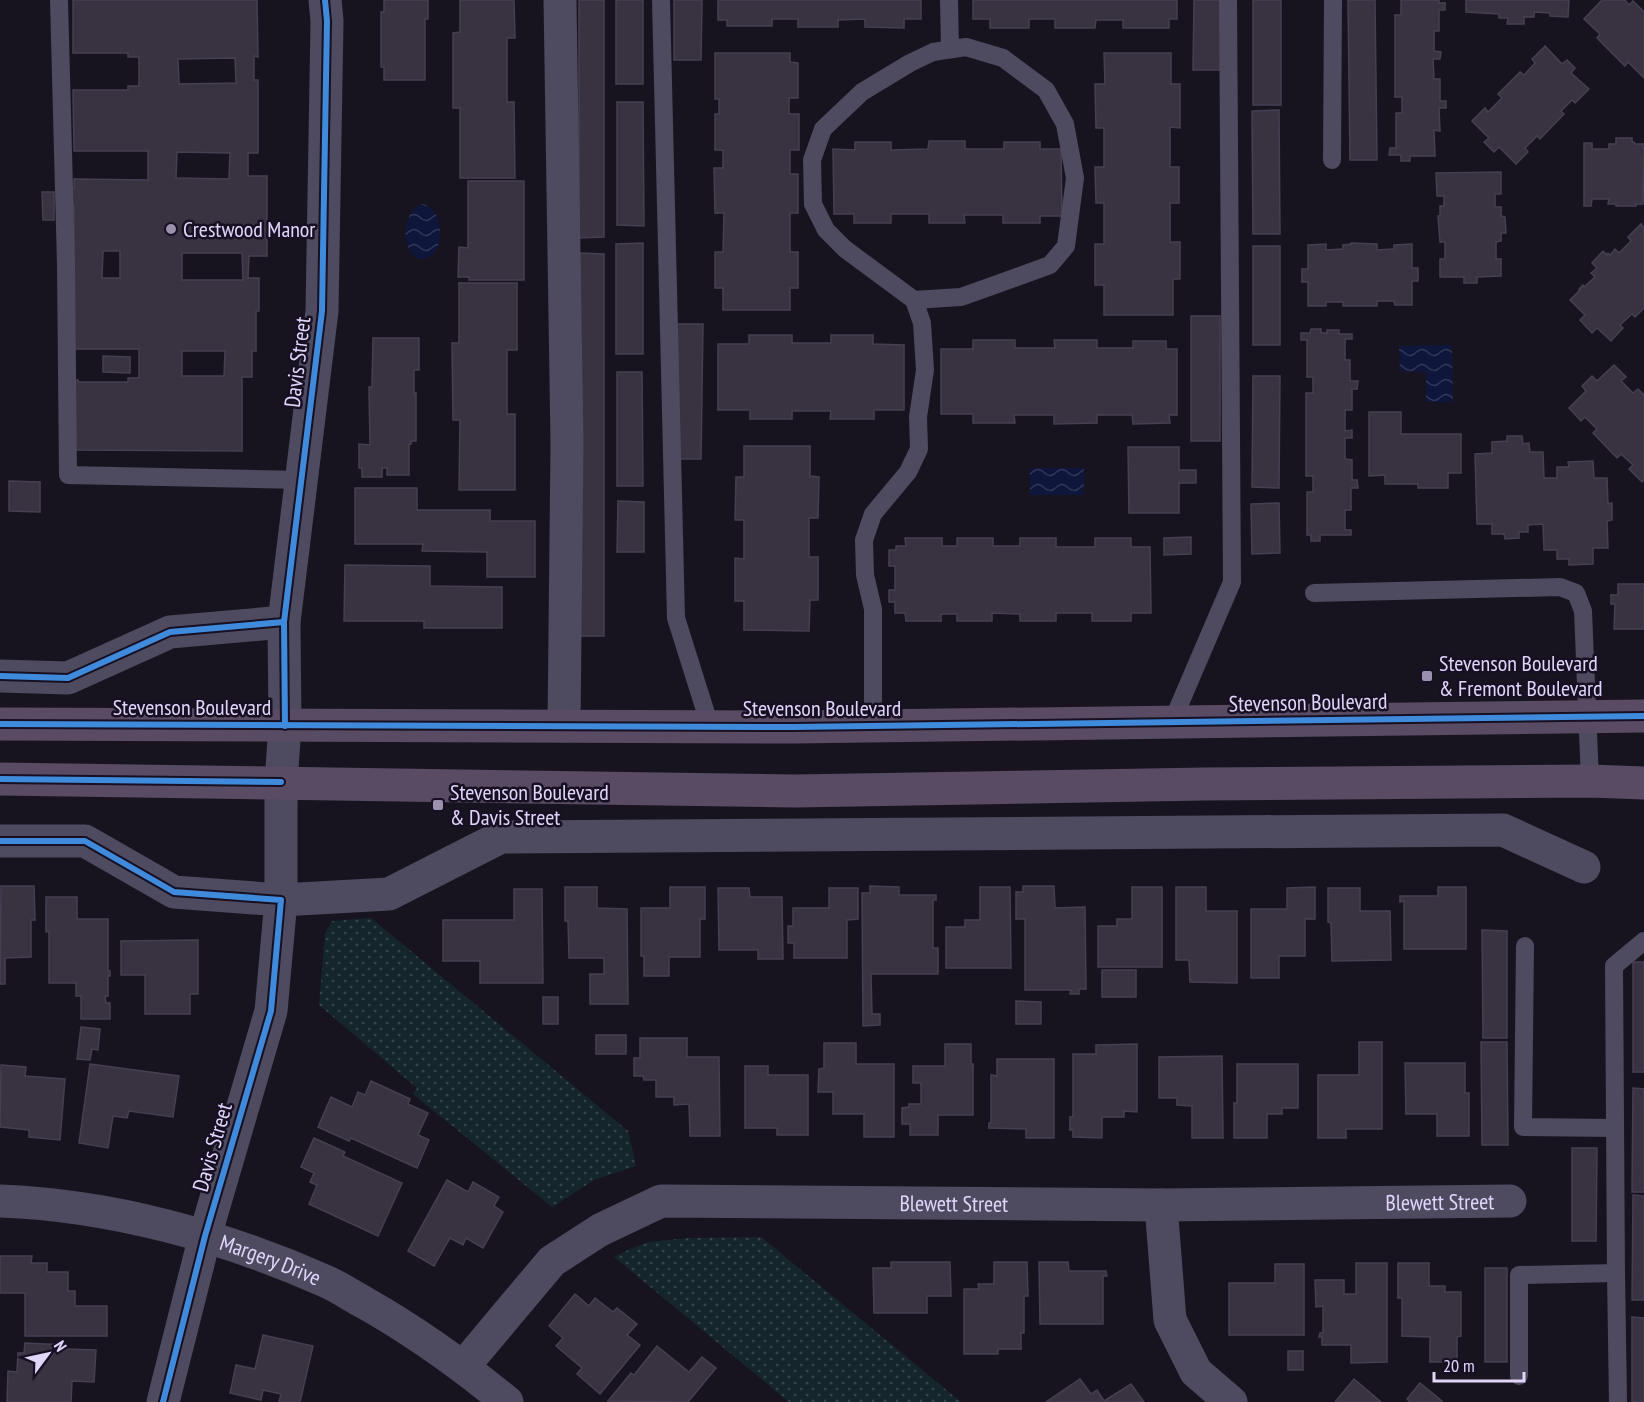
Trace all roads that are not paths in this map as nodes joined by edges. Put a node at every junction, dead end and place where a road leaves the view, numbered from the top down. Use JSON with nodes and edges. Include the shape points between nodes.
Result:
{"nodes":[{"id":1,"x":59,"y":0,"type":"edge"},
{"id":2,"x":324,"y":0,"type":"edge"},
{"id":3,"x":560,"y":0,"type":"edge"},
{"id":4,"x":661,"y":0,"type":"edge"},
{"id":5,"x":949,"y":0,"type":"edge"},
{"id":6,"x":1228,"y":0,"type":"edge"},
{"id":7,"x":1333,"y":0,"type":"edge"},
{"id":8,"x":950,"y":49,"type":"junction"},
{"id":9,"x":1332,"y":160,"type":"dead end"},
{"id":10,"x":914,"y":300,"type":"junction"},
{"id":11,"x":301,"y":480,"type":"junction"},
{"id":12,"x":1314,"y":593,"type":"dead end"},
{"id":13,"x":284,"y":622,"type":"junction"},
{"id":14,"x":0,"y":676,"type":"edge"},
{"id":15,"x":1644,"y":716,"type":"edge"},
{"id":16,"x":1587,"y":717,"type":"junction"},
{"id":17,"x":1172,"y":722,"type":"junction"},
{"id":18,"x":0,"y":724,"type":"edge"},
{"id":19,"x":873,"y":725,"type":"junction"},
{"id":20,"x":285,"y":726,"type":"junction"},
{"id":21,"x":564,"y":726,"type":"junction"},
{"id":22,"x":710,"y":726,"type":"junction"},
{"id":23,"x":0,"y":779,"type":"edge"},
{"id":24,"x":1590,"y":781,"type":"junction"},
{"id":25,"x":281,"y":782,"type":"junction"},
{"id":26,"x":1644,"y":783,"type":"edge"},
{"id":27,"x":0,"y":841,"type":"edge"},
{"id":28,"x":1584,"y":867,"type":"dead end"},
{"id":29,"x":281,"y":900,"type":"junction"},
{"id":30,"x":1644,"y":941,"type":"edge"},
{"id":31,"x":1525,"y":946,"type":"dead end"},
{"id":32,"x":1615,"y":1128,"type":"junction"},
{"id":33,"x":0,"y":1201,"type":"edge"},
{"id":34,"x":1510,"y":1201,"type":"dead end"},
{"id":35,"x":1161,"y":1205,"type":"junction"},
{"id":36,"x":205,"y":1236,"type":"junction"},
{"id":37,"x":1616,"y":1273,"type":"junction"},
{"id":38,"x":463,"y":1367,"type":"junction"},
{"id":39,"x":1519,"y":1376,"type":"dead end"},
{"id":40,"x":164,"y":1402,"type":"edge"},
{"id":41,"x":507,"y":1402,"type":"edge"},
{"id":42,"x":1231,"y":1402,"type":"edge"},
{"id":43,"x":1618,"y":1402,"type":"edge"}],
"edges":[{"from":1,"to":11,"type":"lane","via":[[68,475]]},
{"from":2,"to":11,"type":"street","name":"Davis Street","via":[[327,21],[322,311]]},
{"from":3,"to":21,"type":"street","via":[[567,442]]},
{"from":4,"to":22,"type":"lane","via":[[675,618]]},
{"from":5,"to":8,"type":"lane"},
{"from":6,"to":17,"type":"lane","via":[[1232,582]]},
{"from":7,"to":9,"type":"lane"},
{"from":8,"to":10,"type":"lane","via":[[910,63],[862,92],[823,129],[812,160],[813,204],[826,230],[845,249]]},
{"from":8,"to":10,"type":"lane","via":[[966,46],[1004,58],[1046,90],[1065,124],[1076,178],[1066,246],[1050,266],[961,297]]},
{"from":10,"to":19,"type":"lane","via":[[922,323],[925,370],[918,417],[919,449],[908,472],[873,514],[864,540],[865,575],[873,609]]},
{"from":11,"to":13,"type":"street","name":"Davis Street"},
{"from":12,"to":16,"type":"lane","via":[[1560,587],[1576,593],[1582,611]]},
{"from":13,"to":14,"type":"street","name":"Stevenson Boulevard","via":[[170,632],[68,678]]},
{"from":13,"to":20,"type":"street","name":"Davis Street"},
{"from":15,"to":16,"type":"main road","name":"Stevenson Boulevard"},
{"from":16,"to":17,"type":"main road","name":"Stevenson Boulevard"},
{"from":16,"to":24,"type":"lane"},
{"from":17,"to":19,"type":"main road","name":"Stevenson Boulevard"},
{"from":18,"to":20,"type":"main road","name":"Stevenson Boulevard"},
{"from":19,"to":22,"type":"main road","name":"Stevenson Boulevard"},
{"from":20,"to":21,"type":"main road","name":"Stevenson Boulevard"},
{"from":20,"to":25,"type":"street","name":"Davis Street"},
{"from":21,"to":22,"type":"main road","name":"Stevenson Boulevard"},
{"from":23,"to":25,"type":"main road"},
{"from":24,"to":25,"type":"main road","via":[[795,791]]},
{"from":24,"to":26,"type":"main road"},
{"from":25,"to":29,"type":"street","name":"Davis Street"},
{"from":27,"to":29,"type":"street","via":[[85,841],[174,892]]},
{"from":28,"to":29,"type":"street","via":[[1503,830],[501,837],[389,894]]},
{"from":29,"to":36,"type":"street","name":"Davis Street","via":[[271,1011]]},
{"from":30,"to":32,"type":"lane","via":[[1614,966]]},
{"from":31,"to":32,"type":"lane","via":[[1523,1126]]},
{"from":32,"to":37,"type":"lane"},
{"from":33,"to":36,"type":"street","name":"Margery Drive","via":[[82,1208]]},
{"from":34,"to":35,"type":"street","name":"Blewett Street"},
{"from":35,"to":38,"type":"street","name":"Blewett Street","via":[[661,1201],[600,1230],[552,1261]]},
{"from":35,"to":42,"type":"street","via":[[1170,1320],[1196,1372]]},
{"from":36,"to":38,"type":"street","name":"Margery Drive","via":[[326,1282],[400,1323]]},
{"from":36,"to":40,"type":"street","name":"Davis Street"},
{"from":37,"to":39,"type":"lane","via":[[1519,1275]]},
{"from":37,"to":43,"type":"lane"},
{"from":38,"to":41,"type":"street","name":"Margery Drive"}]}
